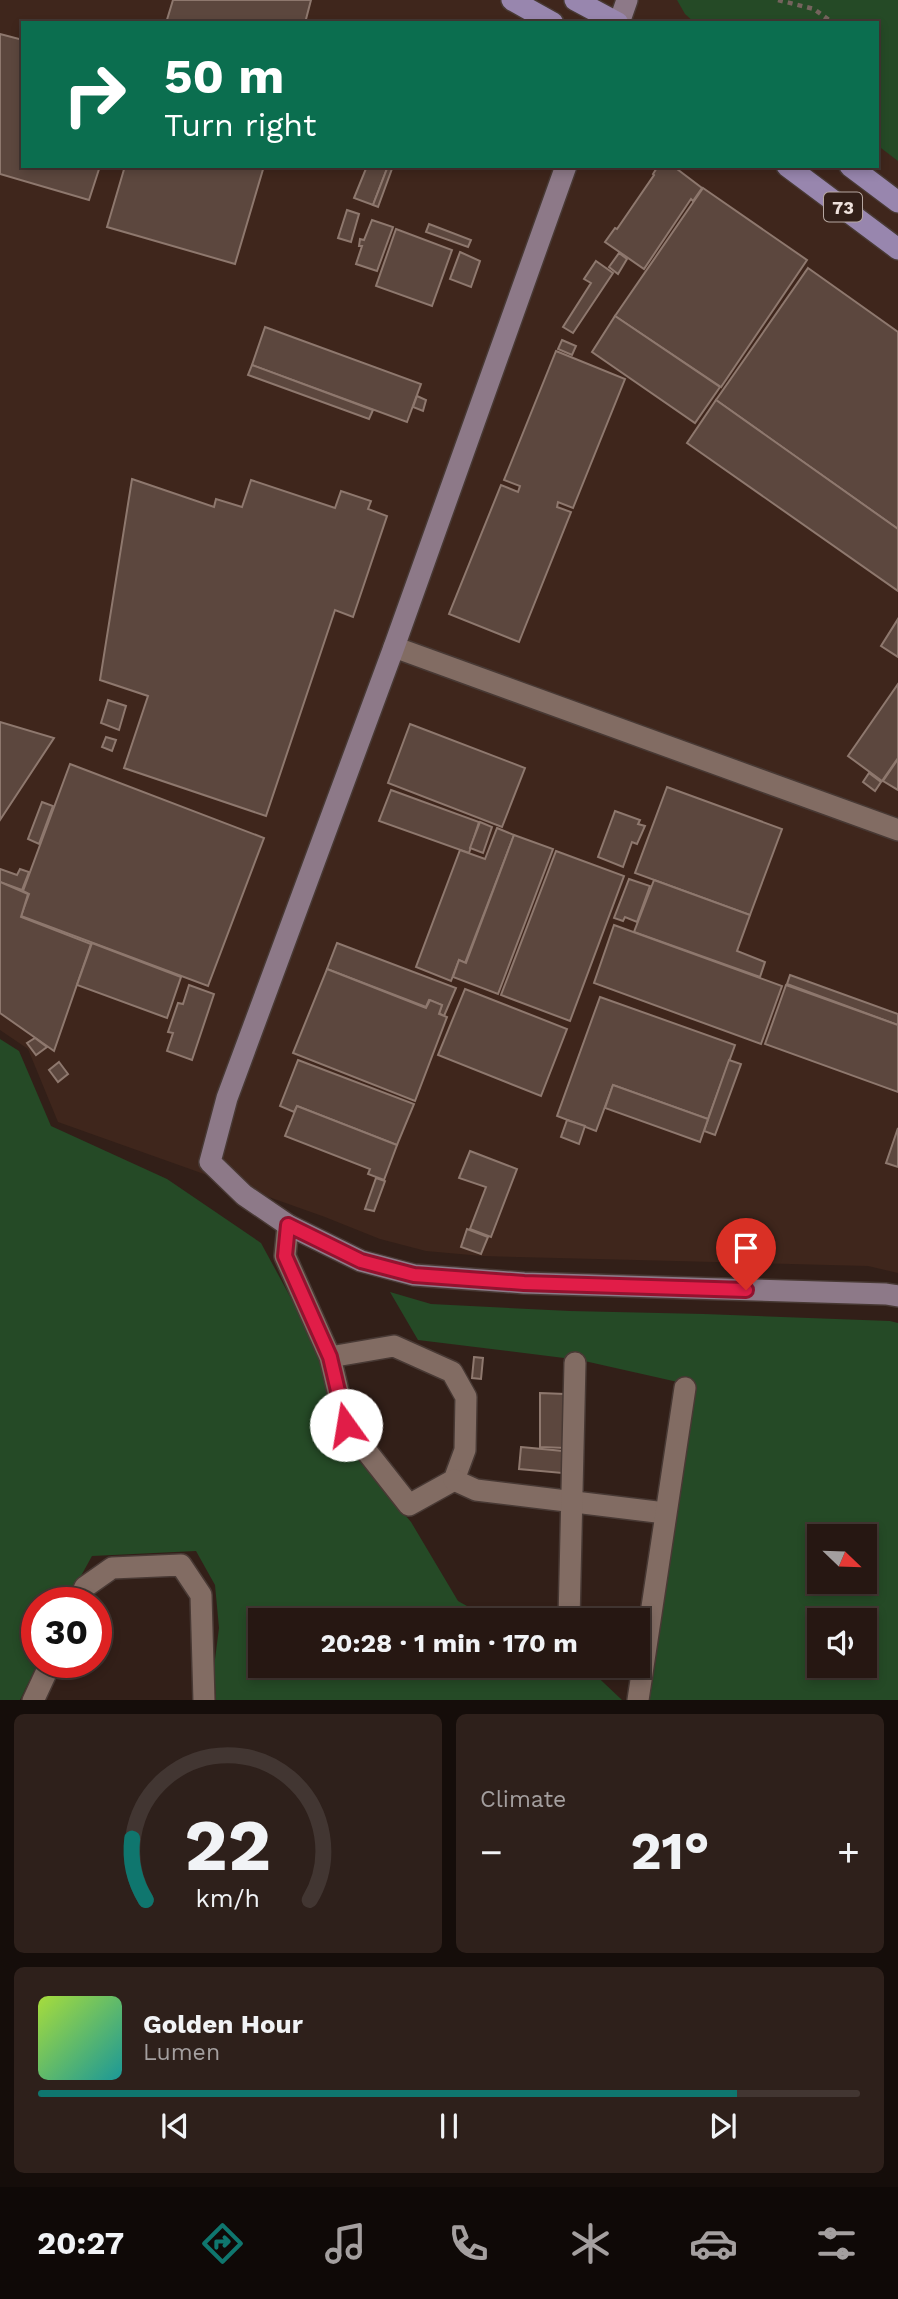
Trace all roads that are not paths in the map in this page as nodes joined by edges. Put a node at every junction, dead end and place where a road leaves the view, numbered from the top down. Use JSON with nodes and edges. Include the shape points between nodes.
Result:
{"nodes":[{"id":1,"x":512,"y":0,"type":"edge"},
{"id":2,"x":575,"y":0,"type":"edge"},
{"id":3,"x":627,"y":0,"type":"edge"},
{"id":4,"x":549,"y":21,"type":"edge"},
{"id":5,"x":615,"y":21,"type":"edge"},
{"id":6,"x":620,"y":21,"type":"edge"},
{"id":7,"x":565,"y":168,"type":"edge"},
{"id":8,"x":791,"y":168,"type":"edge"},
{"id":9,"x":853,"y":168,"type":"edge"},
{"id":10,"x":898,"y":202,"type":"edge"},
{"id":11,"x":898,"y":249,"type":"edge"},
{"id":12,"x":394,"y":647,"type":"junction"},
{"id":13,"x":898,"y":830,"type":"edge"},
{"id":14,"x":288,"y":1225,"type":"junction"},
{"id":15,"x":894,"y":1290,"type":"edge"},
{"id":16,"x":330,"y":1357,"type":"junction"},
{"id":17,"x":575,"y":1363,"type":"dead end"},
{"id":18,"x":685,"y":1388,"type":"dead end"},
{"id":19,"x":454,"y":1480,"type":"junction"},
{"id":20,"x":572,"y":1502,"type":"junction"},
{"id":21,"x":665,"y":1513,"type":"junction"},
{"id":22,"x":85,"y":1587,"type":"edge"},
{"id":23,"x":569,"y":1608,"type":"edge"},
{"id":24,"x":43,"y":1678,"type":"edge"},
{"id":25,"x":33,"y":1700,"type":"edge"},
{"id":26,"x":204,"y":1700,"type":"edge"},
{"id":27,"x":638,"y":1700,"type":"edge"}],
"edges":[{"from":1,"to":4,"type":"main road"},
{"from":2,"to":5,"type":"main road"},
{"from":3,"to":6,"type":"street"},
{"from":7,"to":12,"type":"street"},
{"from":8,"to":11,"type":"main road","number":"73"},
{"from":9,"to":10,"type":"main road","number":"73"},
{"from":12,"to":13,"type":"street"},
{"from":12,"to":14,"type":"street","via":[[227,1098],[210,1162],[244,1195]]},
{"from":14,"to":15,"type":"street","via":[[361,1261],[414,1275],[524,1283]]},
{"from":14,"to":16,"type":"street","via":[[285,1256]]},
{"from":16,"to":19,"type":"street","via":[[346,1425],[409,1505]]},
{"from":16,"to":19,"type":"street","via":[[394,1346],[452,1372],[466,1397],[465,1450]]},
{"from":17,"to":20,"type":"street"},
{"from":18,"to":21,"type":"street"},
{"from":19,"to":20,"type":"street","via":[[476,1490]]},
{"from":20,"to":21,"type":"street"},
{"from":20,"to":23,"type":"street"},
{"from":21,"to":27,"type":"street"},
{"from":22,"to":26,"type":"street","via":[[112,1568],[181,1565],[201,1595]]},
{"from":24,"to":25,"type":"street"}]}
